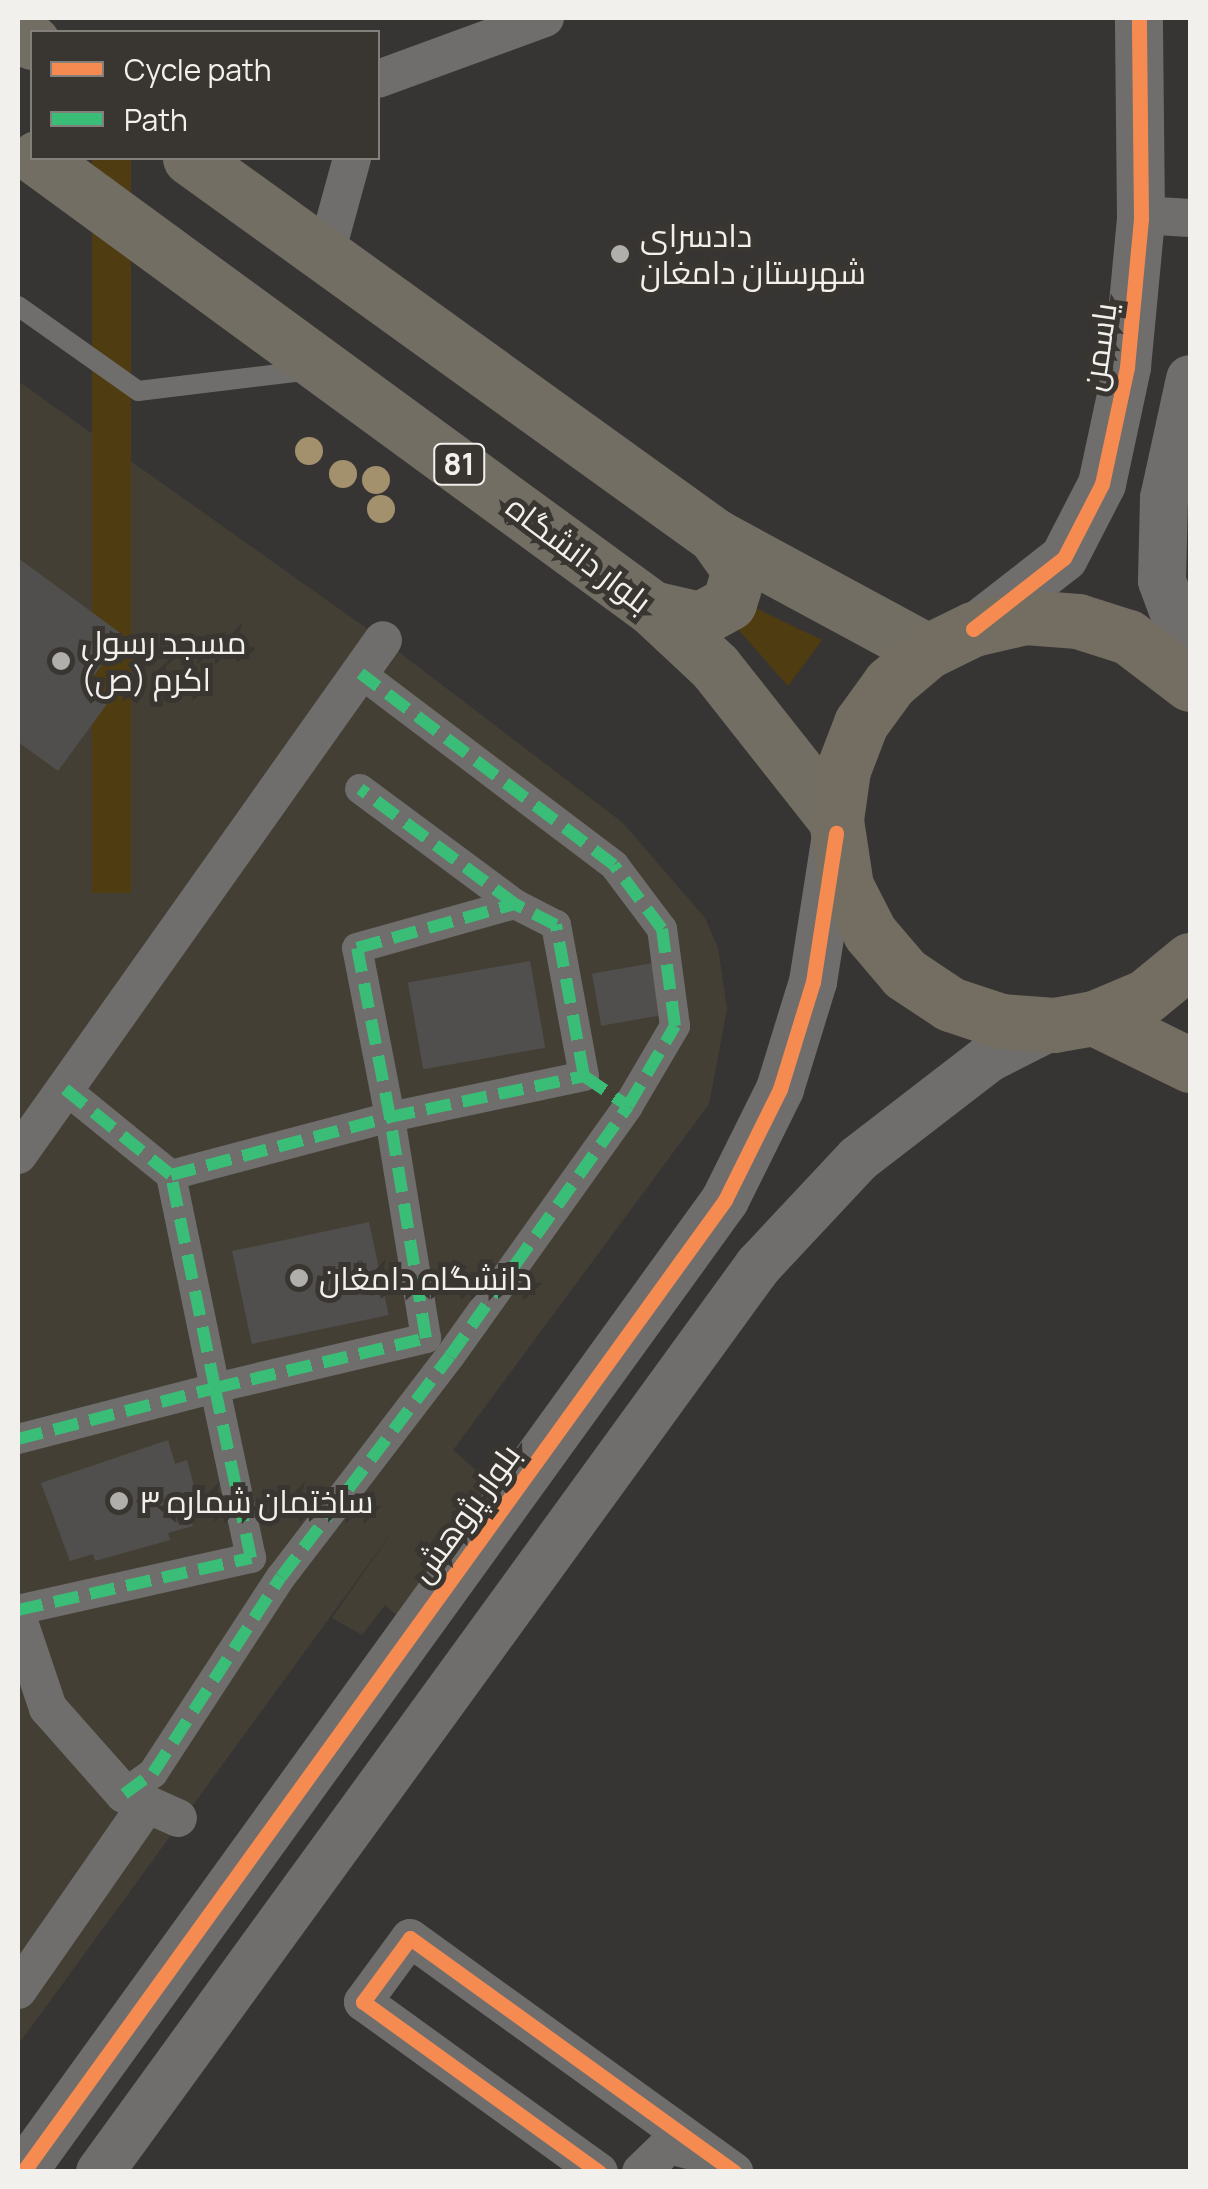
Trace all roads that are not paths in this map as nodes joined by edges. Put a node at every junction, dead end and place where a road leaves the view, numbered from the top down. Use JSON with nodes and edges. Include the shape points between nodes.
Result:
{"nodes":[{"id":1,"x":1140,"y":18,"type":"edge"},
{"id":2,"x":539,"y":19,"type":"edge"},
{"id":3,"x":380,"y":78,"type":"edge"},
{"id":4,"x":41,"y":160,"type":"edge"},
{"id":5,"x":197,"y":160,"type":"edge"},
{"id":6,"x":351,"y":160,"type":"edge"},
{"id":7,"x":1141,"y":215,"type":"junction"},
{"id":8,"x":1190,"y":218,"type":"edge"},
{"id":9,"x":324,"y":257,"type":"junction"},
{"id":10,"x":18,"y":306,"type":"edge"},
{"id":11,"x":330,"y":368,"type":"junction"},
{"id":12,"x":1190,"y":379,"type":"edge"},
{"id":13,"x":715,"y":536,"type":"junction"},
{"id":14,"x":652,"y":608,"type":"junction"},
{"id":15,"x":383,"y":640,"type":"dead end"},
{"id":16,"x":950,"y":640,"type":"junction"},
{"id":17,"x":1190,"y":657,"type":"edge"},
{"id":18,"x":360,"y":673,"type":"junction"},
{"id":19,"x":1190,"y":684,"type":"edge"},
{"id":20,"x":360,"y":789,"type":"dead end"},
{"id":21,"x":836,"y":826,"type":"junction"},
{"id":22,"x":515,"y":904,"type":"junction"},
{"id":23,"x":1190,"y":960,"type":"edge"},
{"id":24,"x":1074,"y":1022,"type":"junction"},
{"id":25,"x":1190,"y":1066,"type":"edge"},
{"id":26,"x":584,"y":1076,"type":"junction"},
{"id":27,"x":65,"y":1089,"type":"junction"},
{"id":28,"x":628,"y":1106,"type":"junction"},
{"id":29,"x":390,"y":1117,"type":"junction"},
{"id":30,"x":18,"y":1155,"type":"edge"},
{"id":31,"x":171,"y":1175,"type":"junction"},
{"id":32,"x":438,"y":1347,"type":"junction"},
{"id":33,"x":215,"y":1388,"type":"junction"},
{"id":34,"x":18,"y":1439,"type":"edge"},
{"id":35,"x":250,"y":1558,"type":"junction"},
{"id":36,"x":281,"y":1577,"type":"junction"},
{"id":37,"x":18,"y":1610,"type":"edge"},
{"id":38,"x":18,"y":1619,"type":"edge"},
{"id":39,"x":149,"y":1806,"type":"junction"},
{"id":40,"x":18,"y":1990,"type":"edge"},
{"id":41,"x":727,"y":2167,"type":"edge"},
{"id":42,"x":23,"y":2172,"type":"edge"},
{"id":43,"x":100,"y":2172,"type":"edge"},
{"id":44,"x":599,"y":2172,"type":"edge"},
{"id":45,"x":641,"y":2172,"type":"edge"}],
"edges":[{"from":1,"to":7,"type":"street","name":"یاسمن"},
{"from":2,"to":3,"type":"street"},
{"from":4,"to":11,"type":"main road","name":"بلوار دانشگاه","number":"81"},
{"from":5,"to":9,"type":"main road"},
{"from":6,"to":9,"type":"street"},
{"from":7,"to":8,"type":"street"},
{"from":7,"to":16,"type":"street","name":"یاسمن","via":[[1127,368],[1102,484],[1064,558]]},
{"from":9,"to":13,"type":"main road"},
{"from":10,"to":11,"type":"lane","via":[[138,391]]},
{"from":11,"to":14,"type":"main road","name":"بلوار دانشگاه","number":"81"},
{"from":12,"to":17,"type":"street","via":[[1164,498],[1162,581]]},
{"from":13,"to":14,"type":"main road","via":[[738,570],[729,603],[700,619]]},
{"from":13,"to":16,"type":"main road"},
{"from":14,"to":21,"type":"main road","name":"بلوار دانشگاه","number":"81","via":[[716,667]]},
{"from":15,"to":18,"type":"street"},
{"from":16,"to":19,"type":"highway","number":"81","via":[[1025,618],[1078,621],[1128,637]]},
{"from":16,"to":21,"type":"highway","number":"81","via":[[890,683],[860,724],[842,770]]},
{"from":18,"to":27,"type":"street"},
{"from":18,"to":28,"type":"street","via":[[552,812],[614,865],[662,929],[675,1026]]},
{"from":20,"to":22,"type":"street"},
{"from":21,"to":24,"type":"highway","number":"81","via":[[846,886],[905,974],[950,1004],[1001,1021]]},
{"from":21,"to":42,"type":"street","name":"بلوار پژوهش","via":[[802,1018],[780,1089],[725,1200]]},
{"from":22,"to":26,"type":"street","via":[[556,926]]},
{"from":22,"to":29,"type":"street","via":[[357,948]]},
{"from":23,"to":24,"type":"highway","number":"81","via":[[1146,996]]},
{"from":24,"to":25,"type":"highway","number":"81"},
{"from":24,"to":43,"type":"street","via":[[990,1058],[871,1149],[758,1266]]},
{"from":26,"to":28,"type":"street"},
{"from":26,"to":29,"type":"street"},
{"from":27,"to":30,"type":"street"},
{"from":27,"to":31,"type":"street"},
{"from":28,"to":32,"type":"street"},
{"from":29,"to":31,"type":"street"},
{"from":29,"to":32,"type":"street"},
{"from":31,"to":33,"type":"street"},
{"from":32,"to":33,"type":"street"},
{"from":32,"to":36,"type":"street"},
{"from":33,"to":34,"type":"street"},
{"from":33,"to":35,"type":"street"},
{"from":35,"to":36,"type":"street"},
{"from":35,"to":37,"type":"street"},
{"from":36,"to":39,"type":"street","via":[[153,1773]]},
{"from":38,"to":39,"type":"street","via":[[48,1708]]},
{"from":39,"to":40,"type":"street"},
{"from":41,"to":44,"type":"street","via":[[410,1938],[363,2002]]},
{"from":41,"to":45,"type":"street","via":[[691,2147],[669,2145]]}]}
